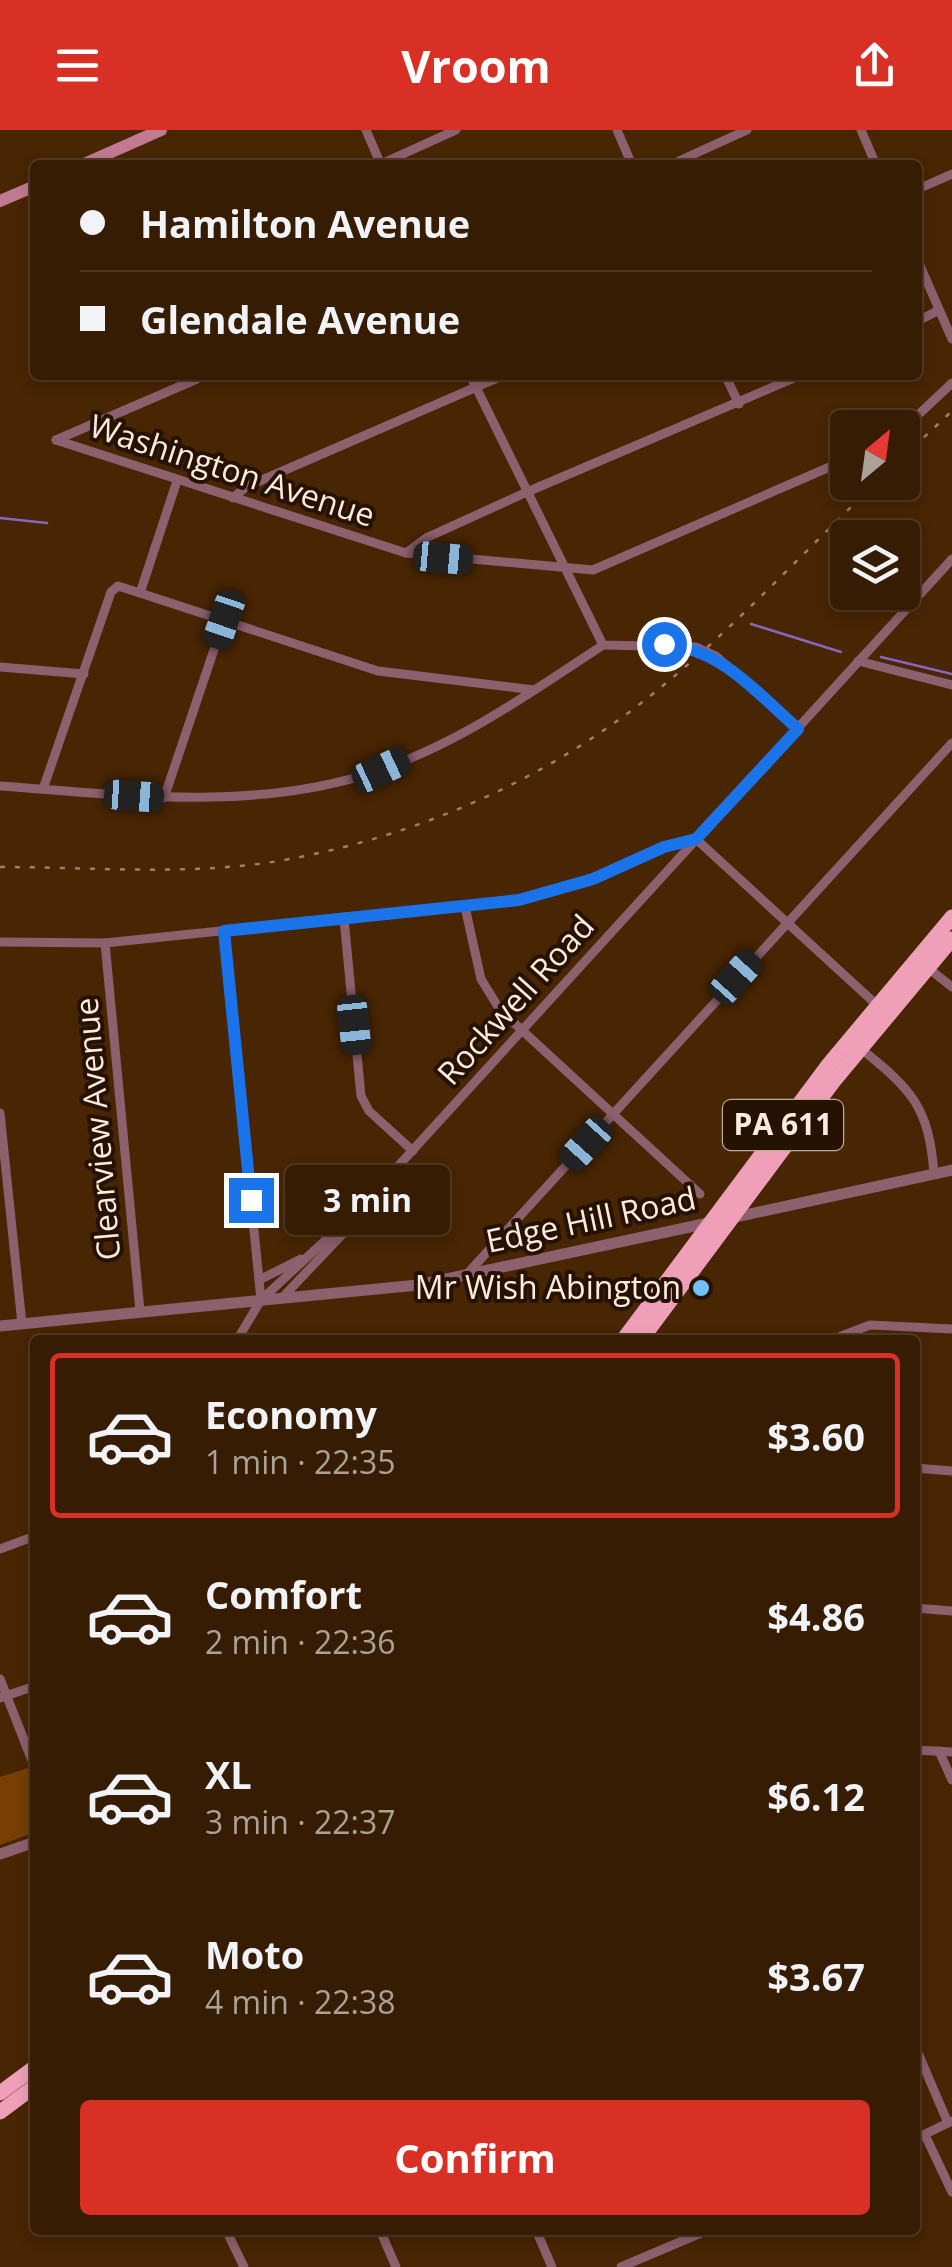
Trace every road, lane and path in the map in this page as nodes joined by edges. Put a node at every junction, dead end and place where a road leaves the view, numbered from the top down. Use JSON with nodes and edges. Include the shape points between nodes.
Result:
{"nodes":[{"id":1,"x":161,"y":130,"type":"edge"},
{"id":2,"x":366,"y":130,"type":"edge"},
{"id":3,"x":456,"y":130,"type":"edge"},
{"id":4,"x":617,"y":130,"type":"edge"},
{"id":5,"x":747,"y":130,"type":"edge"},
{"id":6,"x":861,"y":130,"type":"edge"},
{"id":7,"x":93,"y":160,"type":"edge"},
{"id":8,"x":379,"y":160,"type":"edge"},
{"id":9,"x":390,"y":160,"type":"edge"},
{"id":10,"x":630,"y":160,"type":"edge"},
{"id":11,"x":681,"y":160,"type":"edge"},
{"id":12,"x":874,"y":160,"type":"edge"},
{"id":13,"x":952,"y":174,"type":"edge"},
{"id":14,"x":922,"y":187,"type":"edge"},
{"id":15,"x":30,"y":188,"type":"edge"},
{"id":16,"x":0,"y":201,"type":"edge"},
{"id":17,"x":922,"y":270,"type":"edge"},
{"id":18,"x":939,"y":310,"type":"junction"},
{"id":19,"x":922,"y":318,"type":"edge"},
{"id":20,"x":952,"y":339,"type":"edge"},
{"id":21,"x":194,"y":380,"type":"edge"},
{"id":22,"x":472,"y":380,"type":"edge"},
{"id":23,"x":493,"y":380,"type":"edge"},
{"id":24,"x":728,"y":380,"type":"edge"},
{"id":25,"x":790,"y":380,"type":"edge"},
{"id":26,"x":952,"y":383,"type":"edge"},
{"id":27,"x":476,"y":388,"type":"junction"},
{"id":28,"x":738,"y":404,"type":"junction"},
{"id":29,"x":920,"y":413,"type":"edge"},
{"id":30,"x":830,"y":467,"type":"edge"},
{"id":31,"x":177,"y":481,"type":"junction"},
{"id":32,"x":527,"y":492,"type":"junction"},
{"id":33,"x":232,"y":498,"type":"junction"},
{"id":34,"x":406,"y":553,"type":"junction"},
{"id":35,"x":952,"y":559,"type":"edge"},
{"id":36,"x":563,"y":567,"type":"junction"},
{"id":37,"x":140,"y":592,"type":"junction"},
{"id":38,"x":224,"y":620,"type":"junction"},
{"id":39,"x":602,"y":645,"type":"junction"},
{"id":40,"x":858,"y":661,"type":"junction"},
{"id":41,"x":0,"y":667,"type":"edge"},
{"id":42,"x":84,"y":674,"type":"junction"},
{"id":43,"x":952,"y":685,"type":"edge"},
{"id":44,"x":534,"y":690,"type":"junction"},
{"id":45,"x":798,"y":729,"type":"junction"},
{"id":46,"x":952,"y":742,"type":"edge"},
{"id":47,"x":0,"y":786,"type":"edge"},
{"id":48,"x":44,"y":789,"type":"junction"},
{"id":49,"x":164,"y":798,"type":"junction"},
{"id":50,"x":696,"y":839,"type":"junction"},
{"id":51,"x":465,"y":907,"type":"junction"},
{"id":52,"x":952,"y":917,"type":"edge"},
{"id":53,"x":344,"y":919,"type":"junction"},
{"id":54,"x":785,"y":922,"type":"junction"},
{"id":55,"x":224,"y":931,"type":"junction"},
{"id":56,"x":952,"y":939,"type":"edge"},
{"id":57,"x":0,"y":942,"type":"edge"},
{"id":58,"x":106,"y":943,"type":"junction"},
{"id":59,"x":923,"y":963,"type":"junction"},
{"id":60,"x":952,"y":987,"type":"edge"},
{"id":61,"x":883,"y":1010,"type":"junction"},
{"id":62,"x":522,"y":1030,"type":"junction"},
{"id":63,"x":860,"y":1048,"type":"junction"},
{"id":64,"x":0,"y":1113,"type":"edge"},
{"id":65,"x":613,"y":1114,"type":"junction"},
{"id":66,"x":413,"y":1151,"type":"junction"},
{"id":67,"x":952,"y":1170,"type":"edge"},
{"id":68,"x":934,"y":1174,"type":"junction"},
{"id":69,"x":700,"y":1194,"type":"dead end"},
{"id":70,"x":359,"y":1209,"type":"junction"},
{"id":71,"x":310,"y":1255,"type":"junction"},
{"id":72,"x":465,"y":1276,"type":"junction"},
{"id":73,"x":259,"y":1280,"type":"junction"},
{"id":74,"x":281,"y":1298,"type":"junction"},
{"id":75,"x":261,"y":1300,"type":"junction"},
{"id":76,"x":140,"y":1311,"type":"junction"},
{"id":77,"x":22,"y":1324,"type":"junction"},
{"id":78,"x":0,"y":1326,"type":"edge"},
{"id":79,"x":952,"y":1329,"type":"edge"},
{"id":80,"x":240,"y":1335,"type":"edge"},
{"id":81,"x":627,"y":1335,"type":"edge"},
{"id":82,"x":645,"y":1335,"type":"edge"},
{"id":83,"x":844,"y":1335,"type":"edge"},
{"id":84,"x":920,"y":1468,"type":"edge"},
{"id":85,"x":952,"y":1470,"type":"edge"},
{"id":86,"x":30,"y":1538,"type":"edge"},
{"id":87,"x":0,"y":1548,"type":"edge"},
{"id":88,"x":920,"y":1608,"type":"edge"},
{"id":89,"x":952,"y":1611,"type":"edge"},
{"id":90,"x":0,"y":1679,"type":"edge"},
{"id":91,"x":30,"y":1688,"type":"edge"},
{"id":92,"x":3,"y":1697,"type":"edge"},
{"id":93,"x":920,"y":1750,"type":"edge"},
{"id":94,"x":939,"y":1752,"type":"junction"},
{"id":95,"x":952,"y":1752,"type":"edge"},
{"id":96,"x":30,"y":1757,"type":"edge"},
{"id":97,"x":952,"y":1780,"type":"edge"},
{"id":98,"x":30,"y":1844,"type":"edge"},
{"id":99,"x":0,"y":1854,"type":"edge"},
{"id":100,"x":920,"y":2057,"type":"edge"},
{"id":101,"x":30,"y":2071,"type":"edge"},
{"id":102,"x":30,"y":2090,"type":"edge"},
{"id":103,"x":0,"y":2093,"type":"edge"},
{"id":104,"x":0,"y":2112,"type":"edge"},
{"id":105,"x":950,"y":2122,"type":"edge"},
{"id":106,"x":920,"y":2137,"type":"edge"},
{"id":107,"x":952,"y":2192,"type":"edge"},
{"id":108,"x":228,"y":2235,"type":"edge"},
{"id":109,"x":382,"y":2235,"type":"edge"},
{"id":110,"x":538,"y":2235,"type":"edge"},
{"id":111,"x":688,"y":2235,"type":"edge"},
{"id":112,"x":395,"y":2264,"type":"edge"},
{"id":113,"x":244,"y":2267,"type":"edge"},
{"id":114,"x":382,"y":2267,"type":"edge"},
{"id":115,"x":552,"y":2267,"type":"edge"},
{"id":116,"x":622,"y":2267,"type":"edge"}],
"edges":[{"from":1,"to":7,"type":"main road"},
{"from":2,"to":8,"type":"street"},
{"from":3,"to":9,"type":"street"},
{"from":4,"to":10,"type":"street"},
{"from":5,"to":11,"type":"street"},
{"from":6,"to":12,"type":"street"},
{"from":13,"to":14,"type":"street"},
{"from":15,"to":16,"type":"main road"},
{"from":17,"to":18,"type":"street"},
{"from":18,"to":19,"type":"street"},
{"from":18,"to":20,"type":"street"},
{"from":21,"to":31,"type":"street","name":"Washington Avenue","via":[[56,440]]},
{"from":22,"to":27,"type":"street"},
{"from":23,"to":27,"type":"street"},
{"from":24,"to":28,"type":"street"},
{"from":25,"to":28,"type":"street"},
{"from":26,"to":29,"type":"street"},
{"from":27,"to":32,"type":"street"},
{"from":27,"to":33,"type":"street","via":[[246,486]]},
{"from":28,"to":32,"type":"street"},
{"from":30,"to":36,"type":"street","name":"Washington Avenue","via":[[600,569]]},
{"from":31,"to":33,"type":"street","name":"Washington Avenue"},
{"from":31,"to":37,"type":"street"},
{"from":32,"to":34,"type":"street"},
{"from":32,"to":36,"type":"street"},
{"from":33,"to":34,"type":"street","name":"Washington Avenue"},
{"from":34,"to":36,"type":"street","name":"Washington Avenue"},
{"from":35,"to":40,"type":"street","name":"Rockwell Road"},
{"from":36,"to":39,"type":"street"},
{"from":37,"to":38,"type":"street"},
{"from":37,"to":42,"type":"street","via":[[114,587]]},
{"from":38,"to":44,"type":"street","via":[[378,671]]},
{"from":38,"to":49,"type":"street"},
{"from":39,"to":44,"type":"street"},
{"from":39,"to":45,"type":"street","via":[[690,646],[716,656]]},
{"from":40,"to":43,"type":"street"},
{"from":40,"to":45,"type":"street","name":"Rockwell Road"},
{"from":41,"to":42,"type":"street"},
{"from":42,"to":48,"type":"street"},
{"from":44,"to":49,"type":"street","via":[[441,743],[352,779],[270,793]]},
{"from":45,"to":50,"type":"street","name":"Rockwell Road"},
{"from":46,"to":54,"type":"street"},
{"from":47,"to":48,"type":"street"},
{"from":48,"to":49,"type":"street"},
{"from":50,"to":51,"type":"street","via":[[548,893]]},
{"from":50,"to":54,"type":"street"},
{"from":50,"to":62,"type":"street","name":"Rockwell Road"},
{"from":51,"to":53,"type":"street"},
{"from":51,"to":62,"type":"street","via":[[481,979]]},
{"from":52,"to":59,"type":"highway","number":"PA 611"},
{"from":53,"to":55,"type":"street"},
{"from":53,"to":66,"type":"street","via":[[362,1096],[369,1111]]},
{"from":54,"to":61,"type":"street"},
{"from":54,"to":65,"type":"street"},
{"from":55,"to":58,"type":"street"},
{"from":55,"to":73,"type":"street"},
{"from":56,"to":59,"type":"highway","number":"PA 611"},
{"from":57,"to":58,"type":"street"},
{"from":58,"to":76,"type":"street","name":"Clearview Avenue"},
{"from":59,"to":60,"type":"street"},
{"from":59,"to":61,"type":"highway","number":"PA 611"},
{"from":61,"to":63,"type":"highway","number":"PA 611"},
{"from":61,"to":81,"type":"highway","number":"PA 611"},
{"from":62,"to":65,"type":"street"},
{"from":62,"to":66,"type":"street","name":"Rockwell Road"},
{"from":63,"to":68,"type":"street","via":[[918,1102]]},
{"from":63,"to":82,"type":"highway","number":"PA 611"},
{"from":64,"to":77,"type":"street"},
{"from":65,"to":69,"type":"street"},
{"from":65,"to":72,"type":"street"},
{"from":66,"to":70,"type":"street","name":"Rockwell Road"},
{"from":67,"to":68,"type":"street","name":"Edge Hill Road"},
{"from":68,"to":72,"type":"street","name":"Edge Hill Road"},
{"from":70,"to":71,"type":"street","name":"Rockwell Road"},
{"from":70,"to":74,"type":"street","name":"Rockwell Road"},
{"from":71,"to":73,"type":"street","name":"Rockwell Road"},
{"from":71,"to":75,"type":"street","name":"Rockwell Road"},
{"from":72,"to":74,"type":"street","name":"Edge Hill Road"},
{"from":73,"to":75,"type":"street"},
{"from":74,"to":75,"type":"street","name":"Edge Hill Road"},
{"from":75,"to":76,"type":"street","name":"Edge Hill Road"},
{"from":75,"to":80,"type":"street","name":"Rockwell Road"},
{"from":76,"to":77,"type":"street","name":"Edge Hill Road"},
{"from":77,"to":78,"type":"street","name":"Edge Hill Road"},
{"from":79,"to":83,"type":"street","via":[[870,1325]]},
{"from":84,"to":85,"type":"street"},
{"from":86,"to":87,"type":"street"},
{"from":88,"to":89,"type":"street"},
{"from":90,"to":92,"type":"street"},
{"from":91,"to":92,"type":"street"},
{"from":92,"to":96,"type":"street"},
{"from":93,"to":94,"type":"street"},
{"from":94,"to":95,"type":"street"},
{"from":94,"to":97,"type":"street"},
{"from":98,"to":99,"type":"street"},
{"from":100,"to":105,"type":"street"},
{"from":101,"to":103,"type":"highway"},
{"from":102,"to":104,"type":"highway"},
{"from":105,"to":106,"type":"street"},
{"from":106,"to":107,"type":"street"},
{"from":108,"to":113,"type":"street"},
{"from":109,"to":112,"type":"street"},
{"from":110,"to":115,"type":"street"},
{"from":111,"to":116,"type":"street"},
{"from":112,"to":114,"type":"street"}]}
